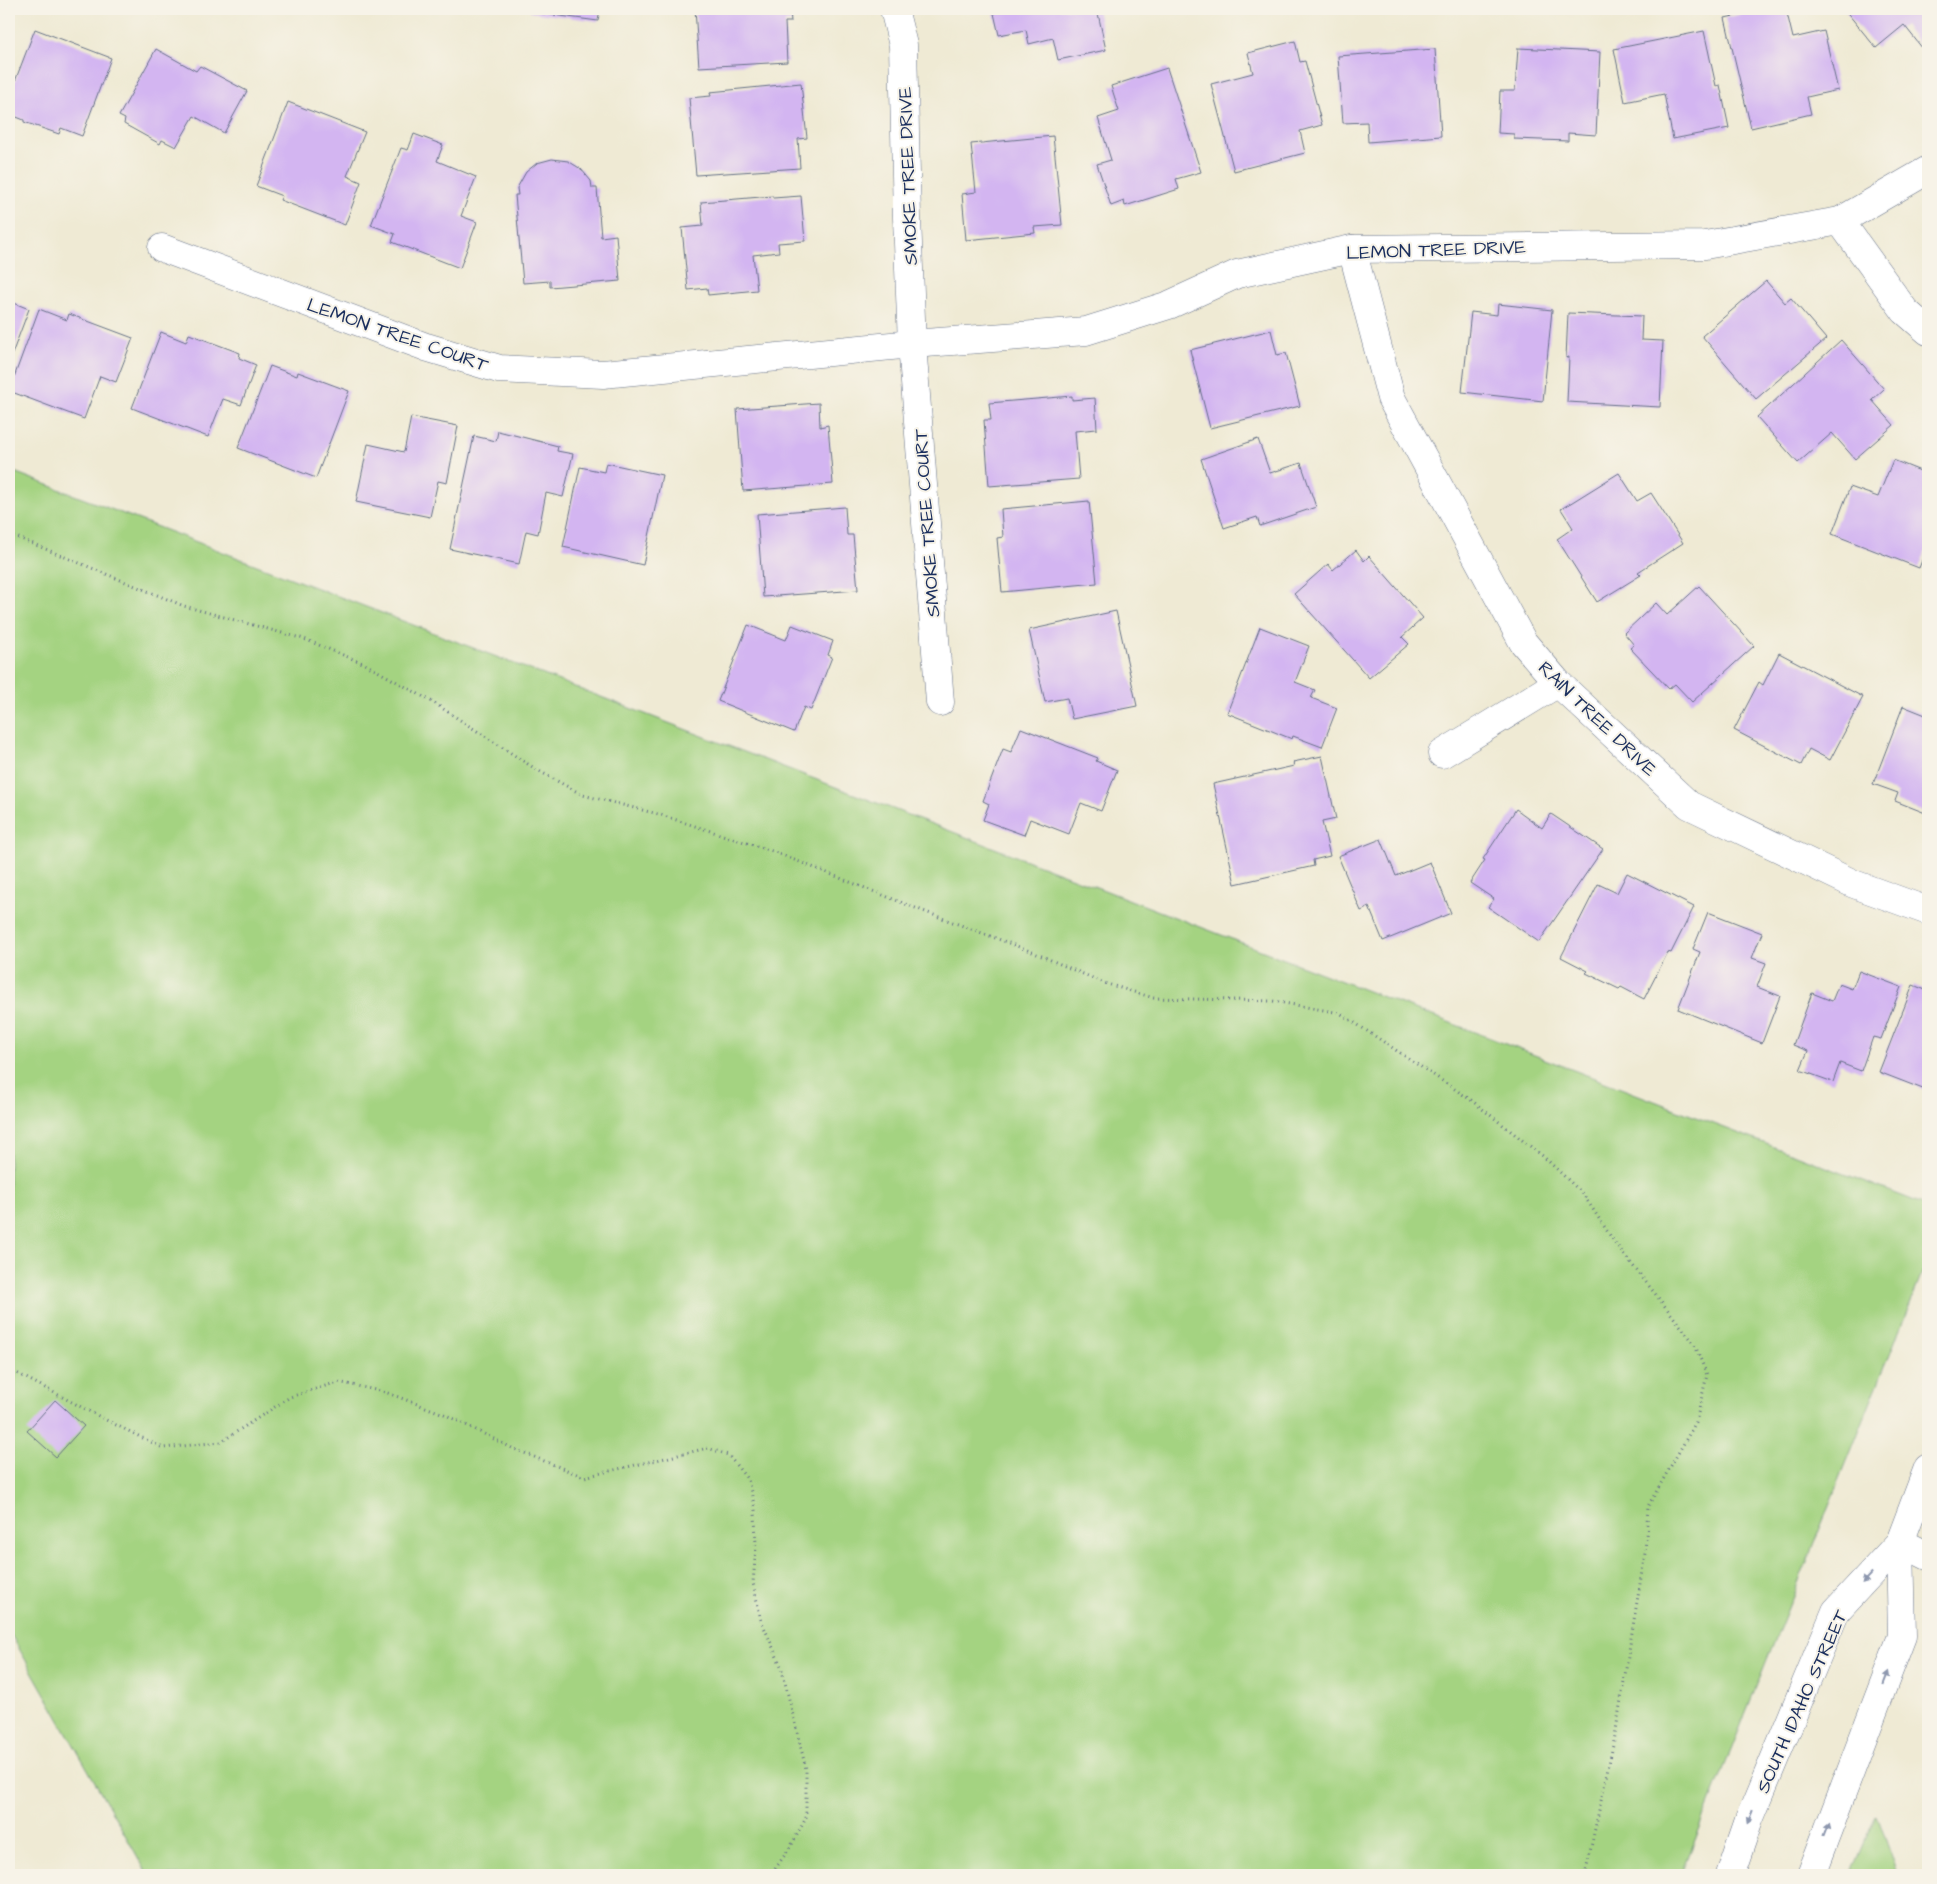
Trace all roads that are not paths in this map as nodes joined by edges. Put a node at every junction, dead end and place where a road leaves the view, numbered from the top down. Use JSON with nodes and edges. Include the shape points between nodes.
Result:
{"nodes":[{"id":1,"x":894,"y":9,"type":"edge"},
{"id":2,"x":1928,"y":170,"type":"edge"},
{"id":3,"x":1840,"y":220,"type":"junction"},
{"id":4,"x":162,"y":248,"type":"dead end"},
{"id":5,"x":1352,"y":249,"type":"junction"},
{"id":6,"x":1928,"y":331,"type":"edge"},
{"id":7,"x":912,"y":344,"type":"junction"},
{"id":8,"x":1558,"y":683,"type":"junction"},
{"id":9,"x":940,"y":702,"type":"dead end"},
{"id":10,"x":1442,"y":754,"type":"dead end"},
{"id":11,"x":1928,"y":911,"type":"edge"},
{"id":12,"x":1928,"y":1468,"type":"edge"},
{"id":13,"x":1900,"y":1542,"type":"junction"},
{"id":14,"x":1928,"y":1556,"type":"edge"},
{"id":15,"x":1730,"y":1875,"type":"edge"},
{"id":16,"x":1811,"y":1875,"type":"edge"}],
"edges":[{"from":1,"to":7,"type":"street","name":"SMOKE TREE DRIVE","via":[[903,45]]},
{"from":2,"to":3,"type":"street","name":"LEMON TREE DRIVE"},
{"from":3,"to":5,"type":"street","name":"LEMON TREE DRIVE","via":[[1705,245]]},
{"from":3,"to":6,"type":"street","via":[[1906,311]]},
{"from":4,"to":7,"type":"street","name":"LEMON TREE COURT","via":[[426,347],[499,369],[603,374]]},
{"from":5,"to":7,"type":"street","name":"LEMON TREE DRIVE","via":[[1237,274],[1169,305],[1086,331]]},
{"from":5,"to":8,"type":"street","name":"RAIN TREE DRIVE","via":[[1390,398],[1523,642]]},
{"from":7,"to":9,"type":"street","name":"SMOKE TREE COURT"},
{"from":8,"to":10,"type":"street"},
{"from":8,"to":11,"type":"street","name":"RAIN TREE DRIVE","via":[[1689,805],[1854,884]]},
{"from":12,"to":13,"type":"street","name":"SOUTH IDAHO STREET"},
{"from":13,"to":14,"type":"street"},
{"from":13,"to":15,"type":"street","name":"SOUTH IDAHO STREET","one_way":true,"via":[[1836,1611],[1749,1820]]},
{"from":16,"to":13,"type":"street","name":"SOUTH IDAHO STREET","one_way":true,"via":[[1902,1636]]}]}
